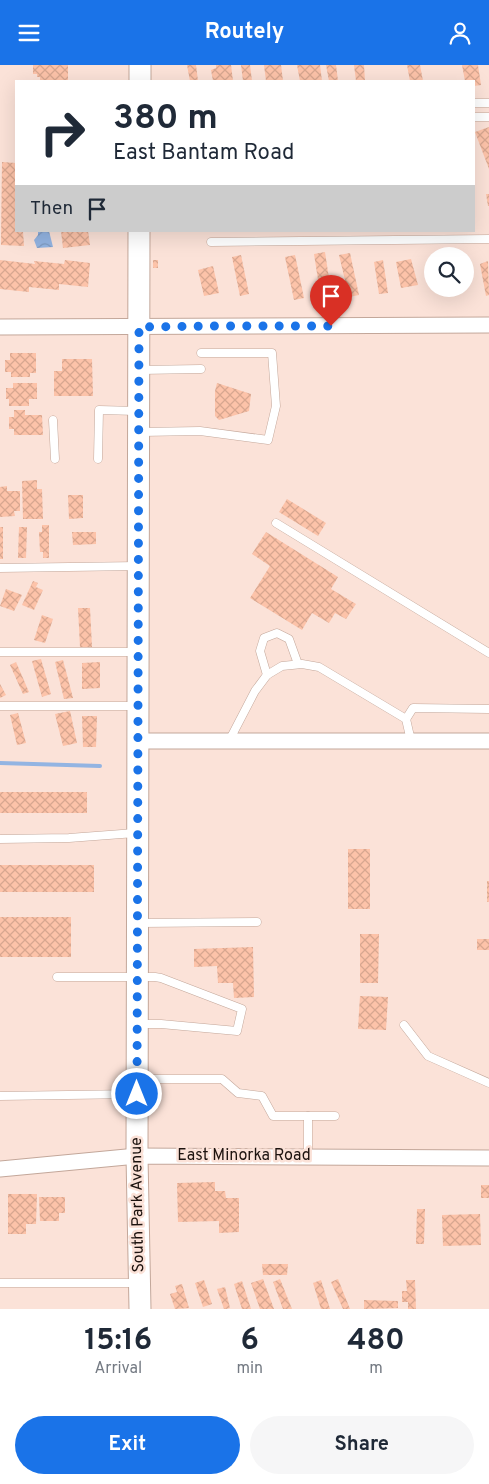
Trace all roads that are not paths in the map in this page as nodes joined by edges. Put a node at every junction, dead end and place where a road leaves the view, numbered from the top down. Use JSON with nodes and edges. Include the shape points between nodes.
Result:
{"nodes":[{"id":1,"x":140,"y":65,"type":"edge"},
{"id":2,"x":140,"y":80,"type":"edge"},
{"id":3,"x":475,"y":103,"type":"edge"},
{"id":4,"x":489,"y":103,"type":"edge"},
{"id":5,"x":475,"y":117,"type":"edge"},
{"id":6,"x":489,"y":117,"type":"edge"},
{"id":7,"x":139,"y":232,"type":"edge"},
{"id":8,"x":489,"y":239,"type":"edge"},
{"id":9,"x":211,"y":241,"type":"dead end"},
{"id":10,"x":489,"y":325,"type":"edge"},
{"id":11,"x":0,"y":327,"type":"edge"},
{"id":12,"x":139,"y":327,"type":"junction"},
{"id":13,"x":201,"y":353,"type":"dead end"},
{"id":14,"x":201,"y":369,"type":"dead end"},
{"id":15,"x":139,"y":370,"type":"junction"},
{"id":16,"x":139,"y":411,"type":"junction"},
{"id":17,"x":53,"y":420,"type":"dead end"},
{"id":18,"x":139,"y":432,"type":"junction"},
{"id":19,"x":55,"y":459,"type":"dead end"},
{"id":20,"x":98,"y":459,"type":"dead end"},
{"id":21,"x":276,"y":523,"type":"dead end"},
{"id":22,"x":138,"y":566,"type":"junction"},
{"id":23,"x":0,"y":568,"type":"edge"},
{"id":24,"x":0,"y":652,"type":"edge"},
{"id":25,"x":138,"y":652,"type":"junction"},
{"id":26,"x":489,"y":653,"type":"edge"},
{"id":27,"x":298,"y":664,"type":"junction"},
{"id":28,"x":267,"y":675,"type":"junction"},
{"id":29,"x":0,"y":706,"type":"edge"},
{"id":30,"x":138,"y":706,"type":"junction"},
{"id":31,"x":489,"y":709,"type":"edge"},
{"id":32,"x":406,"y":719,"type":"junction"},
{"id":33,"x":138,"y":741,"type":"junction"},
{"id":34,"x":229,"y":741,"type":"junction"},
{"id":35,"x":411,"y":741,"type":"junction"},
{"id":36,"x":489,"y":741,"type":"edge"},
{"id":37,"x":138,"y":833,"type":"junction"},
{"id":38,"x":0,"y":839,"type":"edge"},
{"id":39,"x":257,"y":922,"type":"dead end"},
{"id":40,"x":138,"y":923,"type":"junction"},
{"id":41,"x":57,"y":977,"type":"dead end"},
{"id":42,"x":138,"y":977,"type":"junction"},
{"id":43,"x":138,"y":1024,"type":"junction"},
{"id":44,"x":404,"y":1025,"type":"dead end"},
{"id":45,"x":489,"y":1083,"type":"edge"},
{"id":46,"x":137,"y":1087,"type":"junction"},
{"id":47,"x":0,"y":1096,"type":"edge"},
{"id":48,"x":308,"y":1116,"type":"junction"},
{"id":49,"x":335,"y":1116,"type":"dead end"},
{"id":50,"x":137,"y":1156,"type":"junction"},
{"id":51,"x":308,"y":1157,"type":"junction"},
{"id":52,"x":489,"y":1158,"type":"edge"},
{"id":53,"x":0,"y":1169,"type":"edge"},
{"id":54,"x":0,"y":1283,"type":"edge"},
{"id":55,"x":140,"y":1283,"type":"junction"},
{"id":56,"x":140,"y":1309,"type":"edge"}],
"edges":[{"from":1,"to":2,"type":"main road"},
{"from":3,"to":4,"type":"lane"},
{"from":5,"to":6,"type":"lane"},
{"from":7,"to":12,"type":"main road","name":"South Park Avenue"},
{"from":8,"to":9,"type":"lane"},
{"from":10,"to":12,"type":"street"},
{"from":11,"to":12,"type":"street"},
{"from":12,"to":15,"type":"main road","name":"South Park Avenue"},
{"from":13,"to":18,"type":"lane","via":[[272,353],[276,406],[268,440],[200,431]]},
{"from":14,"to":15,"type":"lane"},
{"from":15,"to":16,"type":"main road","name":"South Park Avenue"},
{"from":16,"to":18,"type":"main road","name":"South Park Avenue"},
{"from":16,"to":20,"type":"lane","via":[[99,410]]},
{"from":17,"to":19,"type":"lane"},
{"from":18,"to":22,"type":"main road","name":"South Park Avenue"},
{"from":21,"to":26,"type":"lane"},
{"from":22,"to":23,"type":"lane"},
{"from":22,"to":25,"type":"main road","name":"South Park Avenue"},
{"from":24,"to":25,"type":"lane"},
{"from":25,"to":30,"type":"main road","name":"South Park Avenue"},
{"from":27,"to":28,"type":"lane","via":[[282,666]]},
{"from":27,"to":28,"type":"lane","via":[[289,639],[277,633],[264,638],[260,651]]},
{"from":27,"to":32,"type":"lane","via":[[320,667]]},
{"from":28,"to":34,"type":"lane"},
{"from":29,"to":30,"type":"lane"},
{"from":30,"to":33,"type":"main road","name":"South Park Avenue"},
{"from":31,"to":32,"type":"lane","via":[[413,708]]},
{"from":32,"to":35,"type":"lane"},
{"from":33,"to":34,"type":"street"},
{"from":33,"to":37,"type":"main road","name":"South Park Avenue"},
{"from":34,"to":35,"type":"street"},
{"from":35,"to":36,"type":"street"},
{"from":37,"to":38,"type":"lane"},
{"from":37,"to":40,"type":"main road","name":"South Park Avenue"},
{"from":39,"to":40,"type":"lane"},
{"from":40,"to":42,"type":"main road","name":"South Park Avenue"},
{"from":41,"to":42,"type":"lane"},
{"from":42,"to":43,"type":"main road","name":"South Park Avenue"},
{"from":42,"to":43,"type":"lane","via":[[161,978],[242,1009],[238,1031]]},
{"from":43,"to":46,"type":"main road","name":"South Park Avenue"},
{"from":44,"to":45,"type":"lane","via":[[428,1056]]},
{"from":46,"to":47,"type":"lane"},
{"from":46,"to":48,"type":"lane","via":[[222,1079],[238,1093],[262,1096],[273,1116]]},
{"from":46,"to":50,"type":"main road","name":"South Park Avenue"},
{"from":48,"to":49,"type":"lane"},
{"from":48,"to":51,"type":"lane"},
{"from":50,"to":51,"type":"street","name":"East Minorka Road"},
{"from":50,"to":53,"type":"street","name":"East Minorka Road"},
{"from":50,"to":55,"type":"main road","name":"South Park Avenue"},
{"from":51,"to":52,"type":"street","name":"East Minorka Road"},
{"from":54,"to":55,"type":"lane"},
{"from":55,"to":56,"type":"main road","name":"South Park Avenue"}]}
